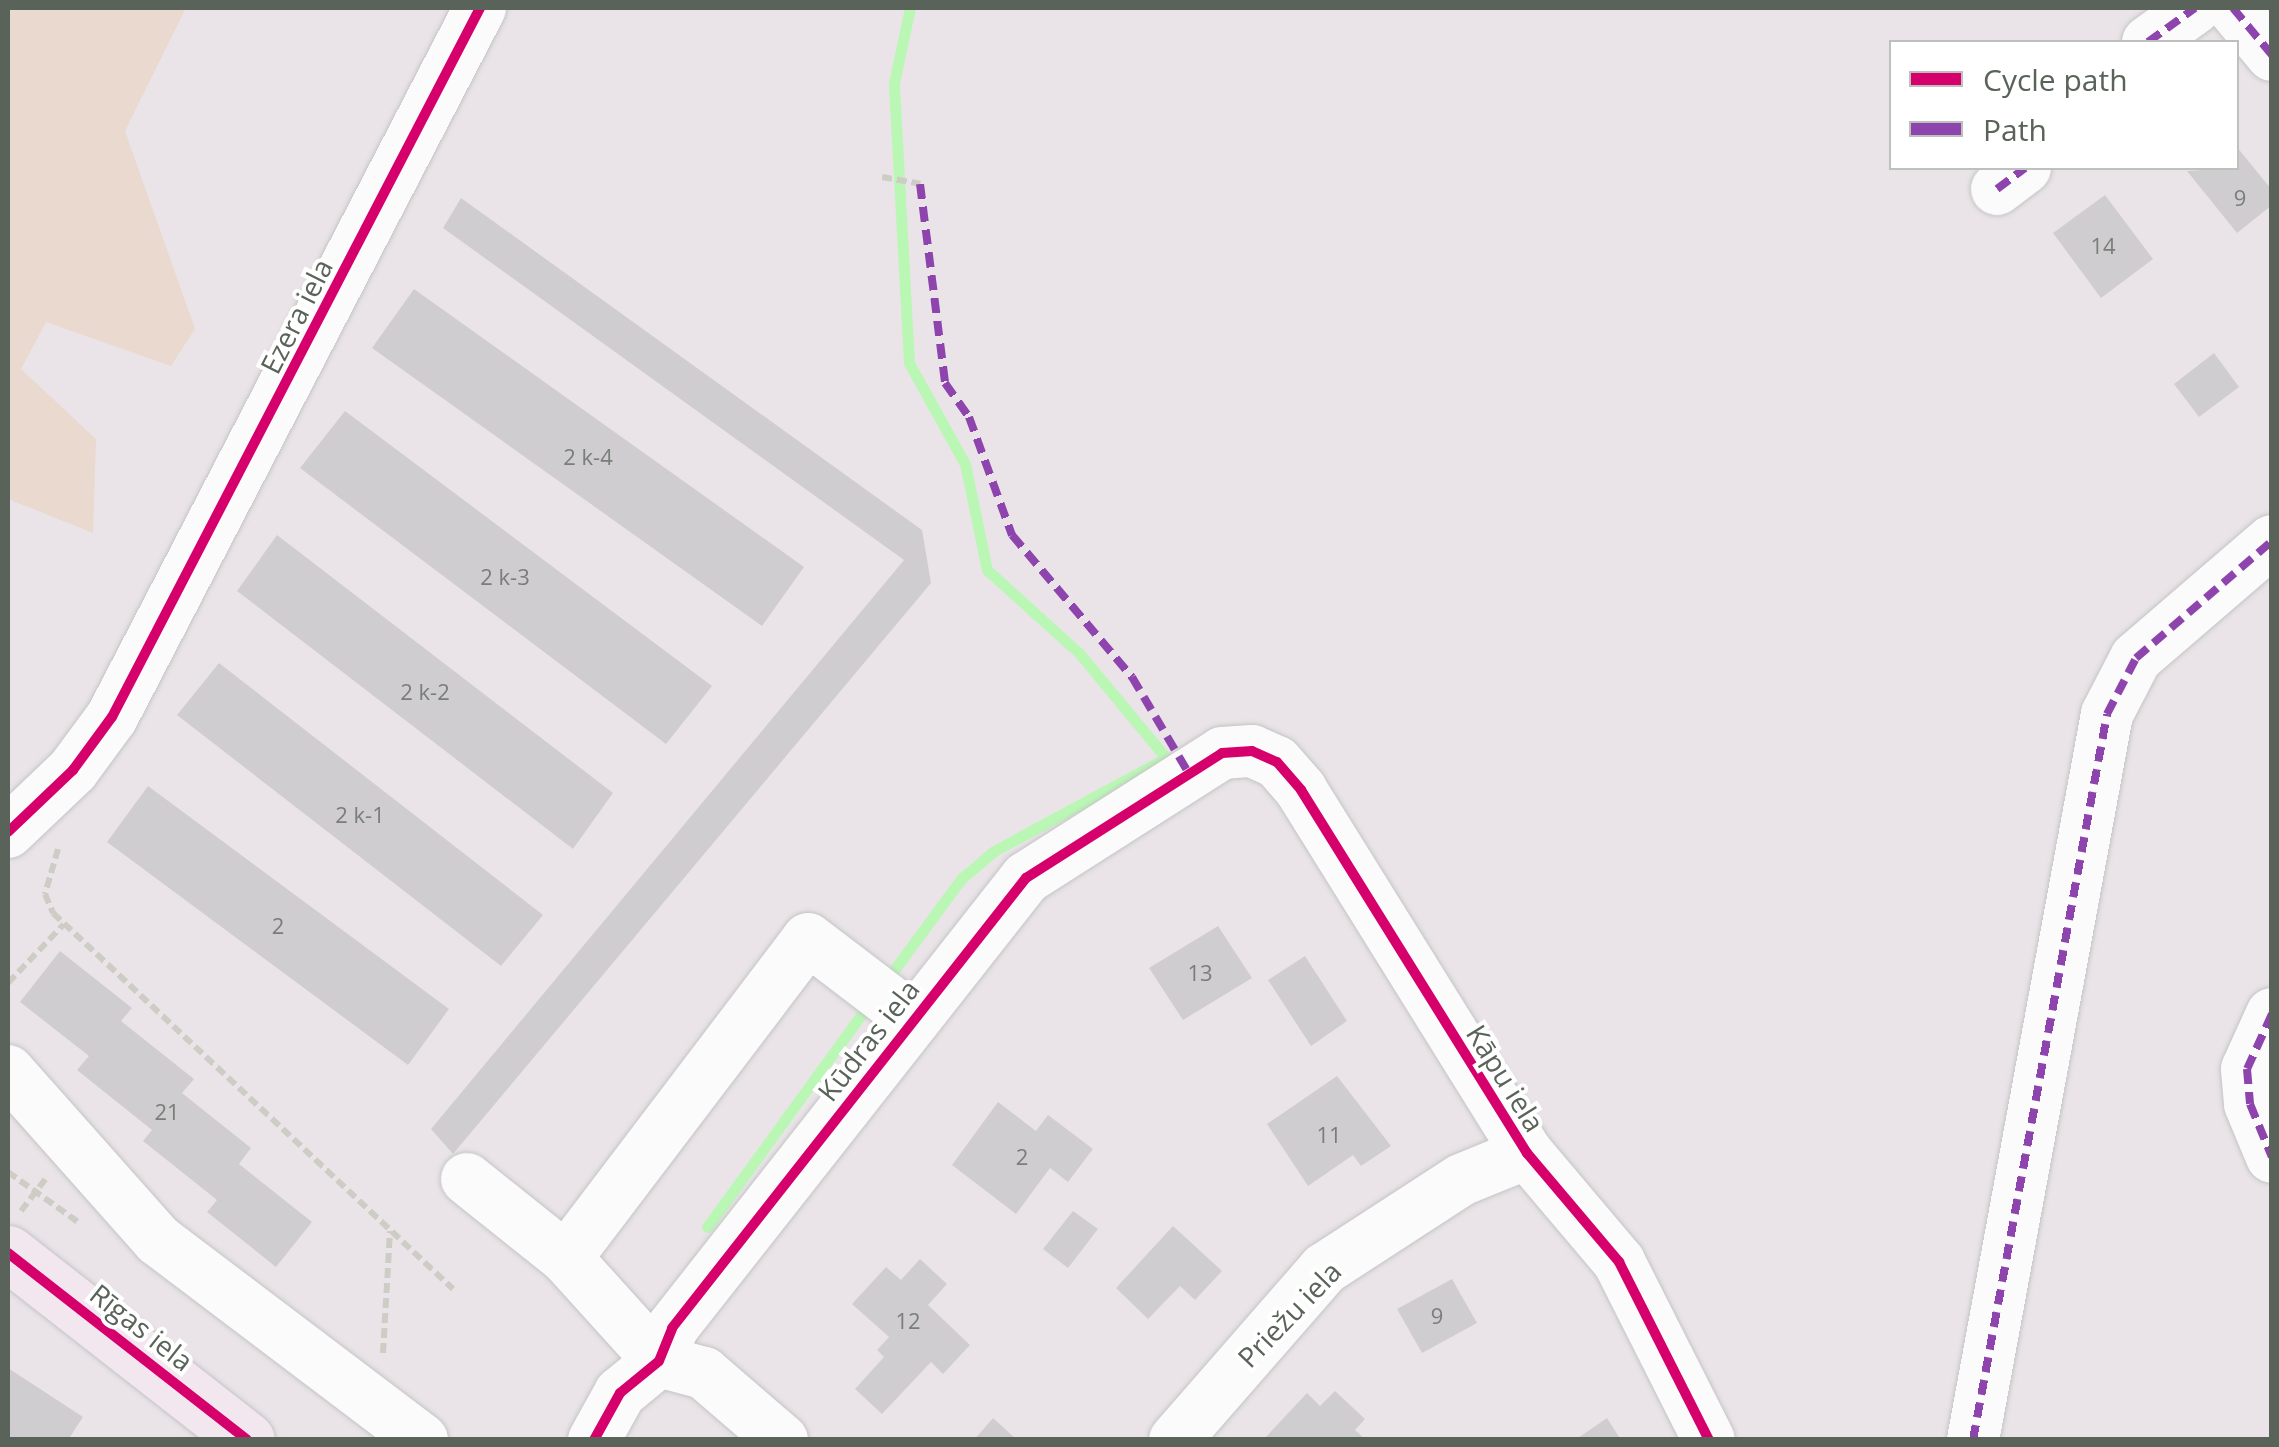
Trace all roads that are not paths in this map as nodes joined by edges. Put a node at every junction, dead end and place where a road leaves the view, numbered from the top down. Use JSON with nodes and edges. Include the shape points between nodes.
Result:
{"nodes":[{"id":1,"x":480,"y":8,"type":"edge"},
{"id":2,"x":2195,"y":8,"type":"edge"},
{"id":3,"x":2233,"y":8,"type":"edge"},
{"id":4,"x":2151,"y":40,"type":"edge"},
{"id":5,"x":2272,"y":55,"type":"edge"},
{"id":6,"x":2272,"y":542,"type":"edge"},
{"id":7,"x":1252,"y":751,"type":"joint"},
{"id":8,"x":8,"y":832,"type":"edge"},
{"id":9,"x":913,"y":1019,"type":"junction"},
{"id":10,"x":2266,"y":1022,"type":"edge"},
{"id":11,"x":8,"y":1071,"type":"edge"},
{"id":12,"x":1527,"y":1153,"type":"junction"},
{"id":13,"x":2272,"y":1157,"type":"edge"},
{"id":14,"x":467,"y":1179,"type":"dead end"},
{"id":15,"x":12,"y":1235,"type":"edge"},
{"id":16,"x":566,"y":1258,"type":"junction"},
{"id":17,"x":659,"y":1361,"type":"junction"},
{"id":18,"x":247,"y":1440,"type":"edge"},
{"id":19,"x":422,"y":1440,"type":"edge"},
{"id":20,"x":594,"y":1440,"type":"edge"},
{"id":21,"x":782,"y":1440,"type":"edge"},
{"id":22,"x":1174,"y":1440,"type":"edge"},
{"id":23,"x":1709,"y":1440,"type":"edge"},
{"id":24,"x":1973,"y":1440,"type":"edge"}],
"edges":[{"from":1,"to":8,"type":"street","name":"Ezera iela","via":[[112,717],[73,770]]},
{"from":2,"to":4,"type":"street"},
{"from":3,"to":5,"type":"street"},
{"from":6,"to":24,"type":"street","via":[[2136,658],[2107,714]]},
{"from":7,"to":9,"type":"street","name":"Kūdras iela","via":[[1222,753],[1026,878]]},
{"from":7,"to":12,"type":"street","name":"Kāpu iela","via":[[1277,762],[1300,790]]},
{"from":9,"to":16,"type":"street","via":[[808,938]]},
{"from":9,"to":17,"type":"street","name":"Kūdras iela","via":[[672,1328]]},
{"from":10,"to":13,"type":"street","via":[[2247,1070],[2250,1104]]},
{"from":11,"to":19,"type":"street","via":[[158,1240]]},
{"from":12,"to":22,"type":"street","name":"Priežu iela","via":[[1461,1180],[1324,1269]]},
{"from":12,"to":23,"type":"street","name":"Kāpu iela","via":[[1619,1262]]},
{"from":14,"to":16,"type":"street"},
{"from":15,"to":18,"type":"main road","name":"Rīgas iela"},
{"from":16,"to":17,"type":"street"},
{"from":17,"to":20,"type":"street","name":"Kūdras iela","via":[[620,1393]]},
{"from":17,"to":21,"type":"street","via":[[704,1374]]}]}
